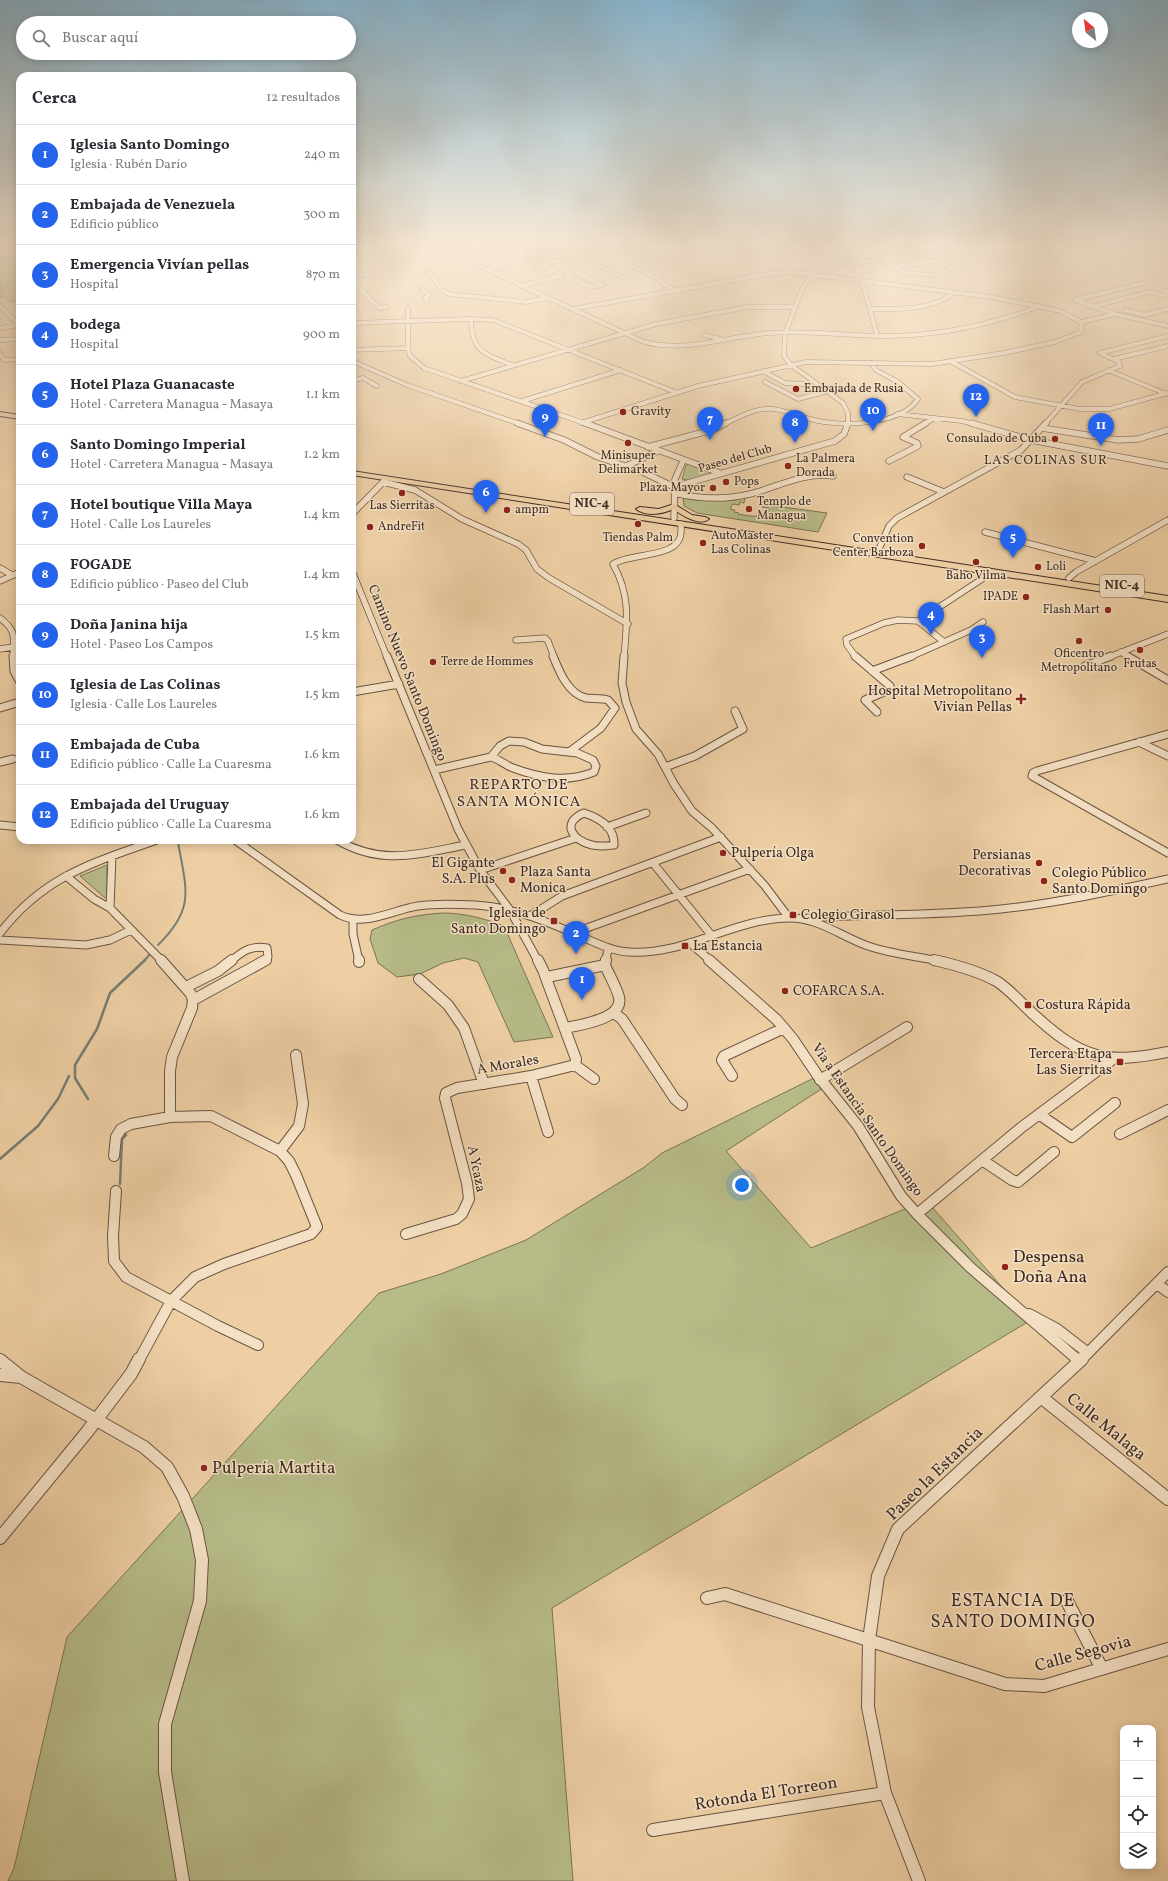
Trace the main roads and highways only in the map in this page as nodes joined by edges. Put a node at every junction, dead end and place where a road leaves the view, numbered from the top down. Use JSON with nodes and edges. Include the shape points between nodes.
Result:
{"nodes":[{"id":1,"x":0,"y":414,"type":"edge"},
{"id":2,"x":16,"y":416,"type":"edge"},
{"id":3,"x":0,"y":419,"type":"edge"},
{"id":4,"x":16,"y":421,"type":"edge"},
{"id":5,"x":356,"y":469,"type":"edge"},
{"id":6,"x":356,"y":474,"type":"edge"},
{"id":7,"x":590,"y":507,"type":"junction"},
{"id":8,"x":674,"y":518,"type":"junction"},
{"id":9,"x":744,"y":528,"type":"junction"},
{"id":10,"x":734,"y":532,"type":"junction"},
{"id":11,"x":1168,"y":593,"type":"edge"},
{"id":12,"x":1168,"y":599,"type":"edge"}],
"edges":[{"from":1,"to":2,"type":"highway"},
{"from":3,"to":4,"type":"highway"},
{"from":5,"to":7,"type":"highway","number":"NIC-4"},
{"from":6,"to":7,"type":"highway","number":"NIC-4","via":[[385,480]]},
{"from":7,"to":8,"type":"highway","via":[[663,519]]},
{"from":7,"to":9,"type":"highway","via":[[660,512],[674,506],[690,517]]},
{"from":7,"to":10,"type":"highway","number":"NIC-4"},
{"from":8,"to":9,"type":"highway","number":"NIC-4"},
{"from":8,"to":10,"type":"highway","via":[[679,522]]},
{"from":9,"to":11,"type":"highway","number":"NIC-4"},
{"from":10,"to":12,"type":"highway","number":"NIC-4"}]}
